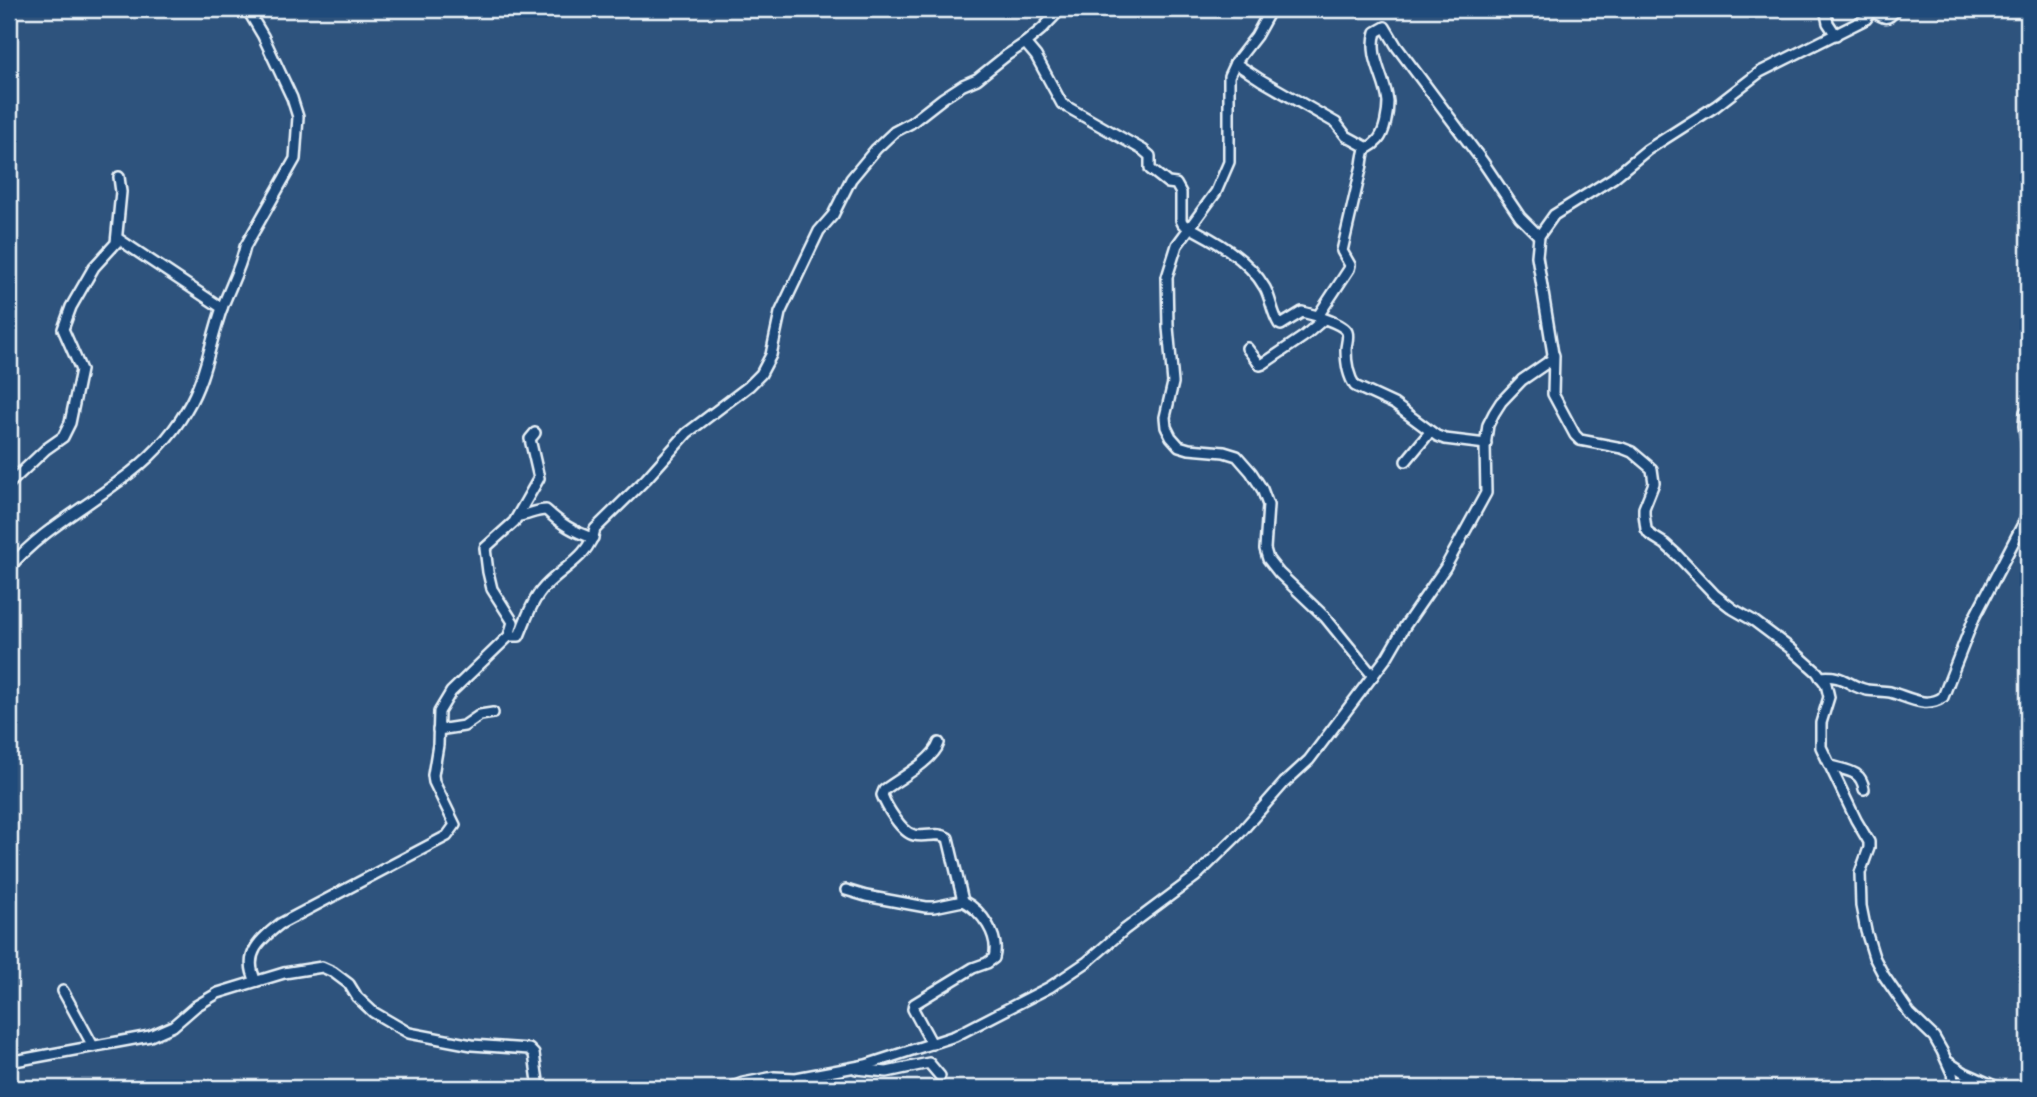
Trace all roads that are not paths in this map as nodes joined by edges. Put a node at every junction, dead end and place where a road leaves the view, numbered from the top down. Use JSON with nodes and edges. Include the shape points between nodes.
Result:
{"nodes":[{"id":1,"x":247,"y":9,"type":"edge"},
{"id":2,"x":1061,"y":9,"type":"edge"},
{"id":3,"x":1271,"y":9,"type":"edge"},
{"id":4,"x":1825,"y":9,"type":"edge"},
{"id":5,"x":1896,"y":9,"type":"edge"},
{"id":6,"x":1871,"y":10,"type":"edge"},
{"id":7,"x":1836,"y":35,"type":"junction"},
{"id":8,"x":1025,"y":43,"type":"junction"},
{"id":9,"x":1235,"y":63,"type":"junction"},
{"id":10,"x":1366,"y":147,"type":"junction"},
{"id":11,"x":119,"y":177,"type":"dead end"},
{"id":12,"x":1190,"y":227,"type":"junction"},
{"id":13,"x":1539,"y":236,"type":"junction"},
{"id":14,"x":117,"y":238,"type":"junction"},
{"id":15,"x":222,"y":308,"type":"junction"},
{"id":16,"x":1321,"y":317,"type":"junction"},
{"id":17,"x":1247,"y":348,"type":"dead end"},
{"id":18,"x":1553,"y":354,"type":"junction"},
{"id":19,"x":2025,"y":412,"type":"dead end"},
{"id":20,"x":1430,"y":432,"type":"junction"},
{"id":21,"x":535,"y":433,"type":"dead end"},
{"id":22,"x":1486,"y":444,"type":"junction"},
{"id":23,"x":2028,"y":456,"type":"edge"},
{"id":24,"x":1406,"y":461,"type":"dead end"},
{"id":25,"x":9,"y":484,"type":"edge"},
{"id":26,"x":2028,"y":506,"type":"edge"},
{"id":27,"x":519,"y":516,"type":"junction"},
{"id":28,"x":593,"y":538,"type":"junction"},
{"id":29,"x":9,"y":568,"type":"edge"},
{"id":30,"x":509,"y":636,"type":"junction"},
{"id":31,"x":1373,"y":676,"type":"junction"},
{"id":32,"x":1820,"y":677,"type":"junction"},
{"id":33,"x":493,"y":713,"type":"dead end"},
{"id":34,"x":438,"y":730,"type":"junction"},
{"id":35,"x":939,"y":743,"type":"dead end"},
{"id":36,"x":1831,"y":766,"type":"junction"},
{"id":37,"x":1864,"y":789,"type":"dead end"},
{"id":38,"x":846,"y":890,"type":"dead end"},
{"id":39,"x":963,"y":901,"type":"junction"},
{"id":40,"x":256,"y":981,"type":"junction"},
{"id":41,"x":63,"y":991,"type":"dead end"},
{"id":42,"x":932,"y":1044,"type":"junction"},
{"id":43,"x":93,"y":1046,"type":"junction"},
{"id":44,"x":1946,"y":1061,"type":"junction"},
{"id":45,"x":9,"y":1062,"type":"edge"},
{"id":46,"x":851,"y":1067,"type":"junction"},
{"id":47,"x":940,"y":1076,"type":"dead end"},
{"id":48,"x":539,"y":1088,"type":"edge"},
{"id":49,"x":730,"y":1088,"type":"edge"},
{"id":50,"x":1954,"y":1088,"type":"edge"},
{"id":51,"x":2000,"y":1088,"type":"edge"}],
"edges":[{"from":1,"to":15,"type":"street","via":[[297,110],[296,151],[245,247]]},
{"from":2,"to":8,"type":"street"},
{"from":3,"to":9,"type":"street"},
{"from":4,"to":7,"type":"street"},
{"from":5,"to":6,"type":"street","via":[[1886,19]]},
{"from":6,"to":7,"type":"street","via":[[1866,19]]},
{"from":7,"to":13,"type":"street","via":[[1760,72],[1717,106],[1562,208]]},
{"from":8,"to":12,"type":"street","via":[[1062,104],[1143,150],[1150,156],[1150,169],[1176,184],[1181,193],[1181,220]]},
{"from":8,"to":28,"type":"street","via":[[894,132],[865,161],[820,231],[780,313],[771,355],[761,374],[687,433],[595,529]]},
{"from":9,"to":10,"type":"street","via":[[1336,123],[1346,136]]},
{"from":9,"to":12,"type":"street","via":[[1229,76],[1229,162],[1216,192]]},
{"from":10,"to":13,"type":"street","via":[[1379,139],[1386,119],[1388,102],[1374,45],[1376,32],[1385,27],[1520,217]]},
{"from":10,"to":16,"type":"street","via":[[1342,251],[1349,269]]},
{"from":11,"to":14,"type":"street"},
{"from":12,"to":16,"type":"street","via":[[1231,252],[1258,276],[1279,324],[1302,312]]},
{"from":12,"to":31,"type":"street","via":[[1177,245],[1167,277],[1173,383],[1166,427],[1179,446],[1237,456],[1251,472],[1268,505],[1268,559],[1325,617]]},
{"from":13,"to":18,"type":"street","via":[[1537,256]]},
{"from":14,"to":15,"type":"street"},
{"from":14,"to":25,"type":"street","via":[[112,250],[94,267],[62,329],[81,370],[71,423],[63,438]]},
{"from":15,"to":29,"type":"street","via":[[202,375],[170,434],[120,481],[61,522]]},
{"from":16,"to":17,"type":"street","via":[[1304,337],[1263,364]]},
{"from":16,"to":20,"type":"street","via":[[1347,332],[1348,365],[1355,386],[1394,404]]},
{"from":18,"to":22,"type":"street","via":[[1501,402],[1488,425]]},
{"from":18,"to":32,"type":"street","via":[[1553,394],[1575,435],[1632,452],[1652,469],[1654,483],[1644,508],[1649,534],[1677,555],[1715,595],[1790,648]]},
{"from":19,"to":23,"type":"street"},
{"from":20,"to":22,"type":"street","via":[[1445,439]]},
{"from":20,"to":24,"type":"street"},
{"from":21,"to":27,"type":"street","via":[[530,439],[540,478]]},
{"from":22,"to":31,"type":"street","via":[[1486,493],[1445,568]]},
{"from":26,"to":32,"type":"street","via":[[1974,618],[1943,697],[1929,703],[1868,690],[1840,676]]},
{"from":27,"to":28,"type":"street","via":[[546,510],[574,532]]},
{"from":27,"to":30,"type":"street","via":[[485,551],[492,589],[513,622]]},
{"from":28,"to":30,"type":"street","via":[[586,550],[540,591],[519,636]]},
{"from":30,"to":34,"type":"street","via":[[451,692],[439,712]]},
{"from":31,"to":42,"type":"street","via":[[1309,760],[1195,877],[1051,987]]},
{"from":32,"to":36,"type":"street","via":[[1829,690],[1821,747]]},
{"from":33,"to":34,"type":"street","via":[[480,715],[465,726]]},
{"from":34,"to":40,"type":"street","via":[[433,775],[455,825],[452,831],[280,924],[259,940],[250,966]]},
{"from":35,"to":39,"type":"street","via":[[930,758],[882,795],[907,832],[948,838]]},
{"from":36,"to":37,"type":"street","via":[[1857,774]]},
{"from":36,"to":44,"type":"street","via":[[1869,842],[1860,873],[1861,906],[1874,957],[1910,1014],[1934,1037]]},
{"from":38,"to":39,"type":"street","via":[[926,907]]},
{"from":39,"to":42,"type":"street","via":[[987,921],[996,956],[914,1004]]},
{"from":40,"to":43,"type":"street","via":[[218,993],[164,1031]]},
{"from":40,"to":48,"type":"street","via":[[322,967],[333,971],[373,1012],[409,1033],[472,1045],[529,1049],[534,1054]]},
{"from":41,"to":43,"type":"street"},
{"from":42,"to":46,"type":"street"},
{"from":43,"to":45,"type":"street"},
{"from":44,"to":50,"type":"street"},
{"from":44,"to":51,"type":"street"},
{"from":46,"to":47,"type":"street","via":[[887,1072],[930,1063]]},
{"from":46,"to":49,"type":"street"}]}
